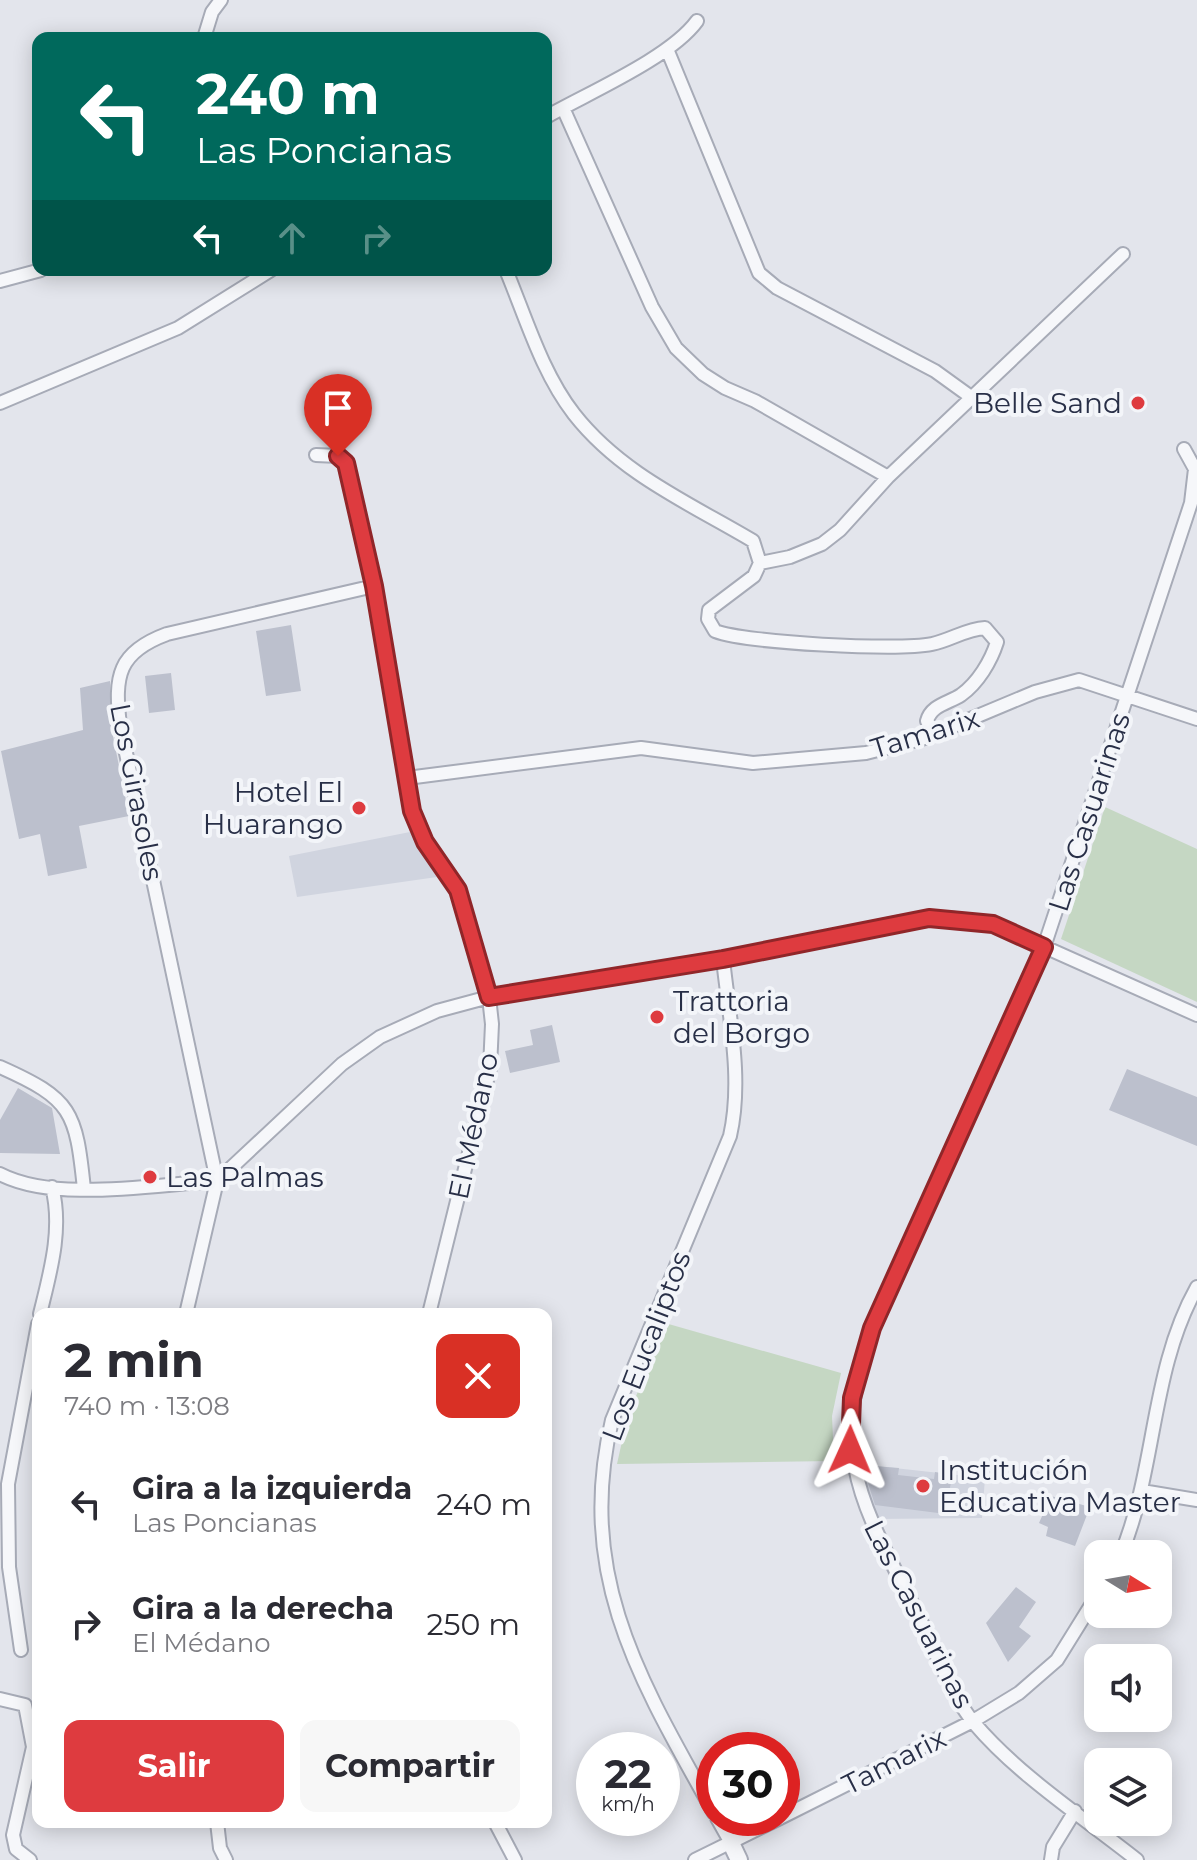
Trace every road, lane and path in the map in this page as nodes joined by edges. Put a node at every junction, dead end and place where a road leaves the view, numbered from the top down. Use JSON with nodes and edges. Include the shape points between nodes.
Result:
{"nodes":[{"id":1,"x":221,"y":0,"type":"edge"},
{"id":2,"x":697,"y":21,"type":"dead end"},
{"id":3,"x":206,"y":32,"type":"edge"},
{"id":4,"x":667,"y":49,"type":"junction"},
{"id":5,"x":563,"y":108,"type":"junction"},
{"id":6,"x":552,"y":114,"type":"edge"},
{"id":7,"x":1123,"y":254,"type":"dead end"},
{"id":8,"x":32,"y":272,"type":"edge"},
{"id":9,"x":261,"y":276,"type":"edge"},
{"id":10,"x":508,"y":276,"type":"edge"},
{"id":11,"x":0,"y":281,"type":"edge"},
{"id":12,"x":971,"y":397,"type":"junction"},
{"id":13,"x":0,"y":403,"type":"edge"},
{"id":14,"x":1184,"y":449,"type":"dead end"},
{"id":15,"x":316,"y":455,"type":"dead end"},
{"id":16,"x":888,"y":477,"type":"junction"},
{"id":17,"x":760,"y":563,"type":"junction"},
{"id":18,"x":374,"y":586,"type":"junction"},
{"id":19,"x":1128,"y":694,"type":"junction"},
{"id":20,"x":1197,"y":719,"type":"edge"},
{"id":21,"x":935,"y":734,"type":"junction"},
{"id":22,"x":407,"y":778,"type":"junction"},
{"id":23,"x":1044,"y":947,"type":"junction"},
{"id":24,"x":723,"y":959,"type":"junction"},
{"id":25,"x":489,"y":997,"type":"junction"},
{"id":26,"x":1197,"y":1015,"type":"edge"},
{"id":27,"x":0,"y":1067,"type":"edge"},
{"id":28,"x":0,"y":1174,"type":"edge"},
{"id":29,"x":217,"y":1181,"type":"junction"},
{"id":30,"x":52,"y":1187,"type":"junction"},
{"id":31,"x":84,"y":1189,"type":"junction"},
{"id":32,"x":1197,"y":1287,"type":"edge"},
{"id":33,"x":41,"y":1308,"type":"edge"},
{"id":34,"x":187,"y":1308,"type":"edge"},
{"id":35,"x":430,"y":1308,"type":"edge"},
{"id":36,"x":32,"y":1356,"type":"edge"},
{"id":37,"x":1142,"y":1491,"type":"junction"},
{"id":38,"x":1197,"y":1500,"type":"edge"},
{"id":39,"x":1126,"y":1540,"type":"edge"},
{"id":40,"x":1084,"y":1617,"type":"edge"},
{"id":41,"x":21,"y":1650,"type":"dead end"},
{"id":42,"x":0,"y":1699,"type":"edge"},
{"id":43,"x":973,"y":1721,"type":"junction"},
{"id":44,"x":696,"y":1781,"type":"edge"},
{"id":45,"x":800,"y":1808,"type":"edge"},
{"id":46,"x":1075,"y":1811,"type":"junction"},
{"id":47,"x":218,"y":1828,"type":"edge"},
{"id":48,"x":498,"y":1828,"type":"edge"},
{"id":49,"x":727,"y":1836,"type":"edge"},
{"id":50,"x":745,"y":1836,"type":"edge"},
{"id":51,"x":731,"y":1843,"type":"junction"},
{"id":52,"x":30,"y":1860,"type":"edge"},
{"id":53,"x":226,"y":1860,"type":"edge"},
{"id":54,"x":515,"y":1860,"type":"edge"},
{"id":55,"x":695,"y":1860,"type":"edge"},
{"id":56,"x":739,"y":1860,"type":"edge"},
{"id":57,"x":1051,"y":1860,"type":"edge"},
{"id":58,"x":1137,"y":1860,"type":"edge"}],
"edges":[{"from":1,"to":3,"type":"street"},
{"from":2,"to":4,"type":"street"},
{"from":4,"to":5,"type":"street"},
{"from":4,"to":12,"type":"street","via":[[759,273],[777,288],[935,371]]},
{"from":5,"to":6,"type":"street"},
{"from":5,"to":16,"type":"street","via":[[652,307],[676,348],[725,388]]},
{"from":7,"to":12,"type":"street"},
{"from":8,"to":11,"type":"street"},
{"from":9,"to":13,"type":"street","via":[[178,328]]},
{"from":10,"to":17,"type":"street","via":[[550,376],[573,414],[628,468],[753,541]]},
{"from":12,"to":16,"type":"street"},
{"from":14,"to":19,"type":"street","name":"Las Casuarinas","via":[[1195,469],[1191,503]]},
{"from":15,"to":18,"type":"street","name":"El Médano","via":[[338,456],[346,463]]},
{"from":16,"to":17,"type":"street","via":[[822,544]]},
{"from":17,"to":21,"type":"street","via":[[754,576],[709,610],[715,631],[748,638],[878,645],[931,644],[973,628],[993,634],[993,654],[974,684],[928,715]]},
{"from":18,"to":22,"type":"street","name":"El Médano"},
{"from":18,"to":29,"type":"street","name":"Los Girasoles","via":[[167,634],[140,646],[119,674],[120,725]]},
{"from":19,"to":20,"type":"street","name":"Tamarix"},
{"from":19,"to":21,"type":"street","name":"Tamarix","via":[[1079,680],[1064,682]]},
{"from":19,"to":23,"type":"street","name":"Las Casuarinas"},
{"from":21,"to":22,"type":"street","name":"Tamarix","via":[[866,753],[753,763],[641,748]]},
{"from":22,"to":25,"type":"street","name":"El Médano","via":[[418,827],[461,899]]},
{"from":23,"to":24,"type":"street","via":[[993,924],[929,918]]},
{"from":23,"to":26,"type":"street"},
{"from":23,"to":43,"type":"street","name":"Las Casuarinas","via":[[872,1328],[852,1398],[850,1450],[863,1500]]},
{"from":24,"to":25,"type":"street"},
{"from":24,"to":44,"type":"street","name":"Los Eucaliptos","via":[[735,1115],[612,1420],[601,1511],[605,1569],[620,1626]]},
{"from":25,"to":29,"type":"street","via":[[437,1011],[360,1050]]},
{"from":25,"to":35,"type":"street","name":"El Médano","via":[[490,1068]]},
{"from":27,"to":31,"type":"street","via":[[62,1101],[80,1150]]},
{"from":28,"to":30,"type":"street"},
{"from":29,"to":31,"type":"street"},
{"from":29,"to":34,"type":"street"},
{"from":30,"to":31,"type":"street"},
{"from":30,"to":33,"type":"street","via":[[54,1247]]},
{"from":32,"to":37,"type":"street","via":[[1165,1359]]},
{"from":36,"to":41,"type":"street","via":[[8,1484],[9,1567]]},
{"from":37,"to":38,"type":"street"},
{"from":37,"to":39,"type":"street"},
{"from":40,"to":43,"type":"street","name":"Tamarix","via":[[1057,1660],[1019,1693]]},
{"from":42,"to":52,"type":"street","via":[[25,1705],[32,1728],[31,1768],[13,1835],[16,1849]]},
{"from":43,"to":45,"type":"street","name":"Tamarix"},
{"from":43,"to":46,"type":"street","name":"Las Casuarinas"},
{"from":46,"to":57,"type":"street"},
{"from":46,"to":58,"type":"street","name":"Las Casuarinas"},
{"from":47,"to":53,"type":"street"},
{"from":48,"to":54,"type":"street"},
{"from":49,"to":51,"type":"street","name":"Los Eucaliptos"},
{"from":50,"to":51,"type":"street","name":"Tamarix"},
{"from":51,"to":55,"type":"street","name":"Tamarix"},
{"from":51,"to":56,"type":"street"}]}
